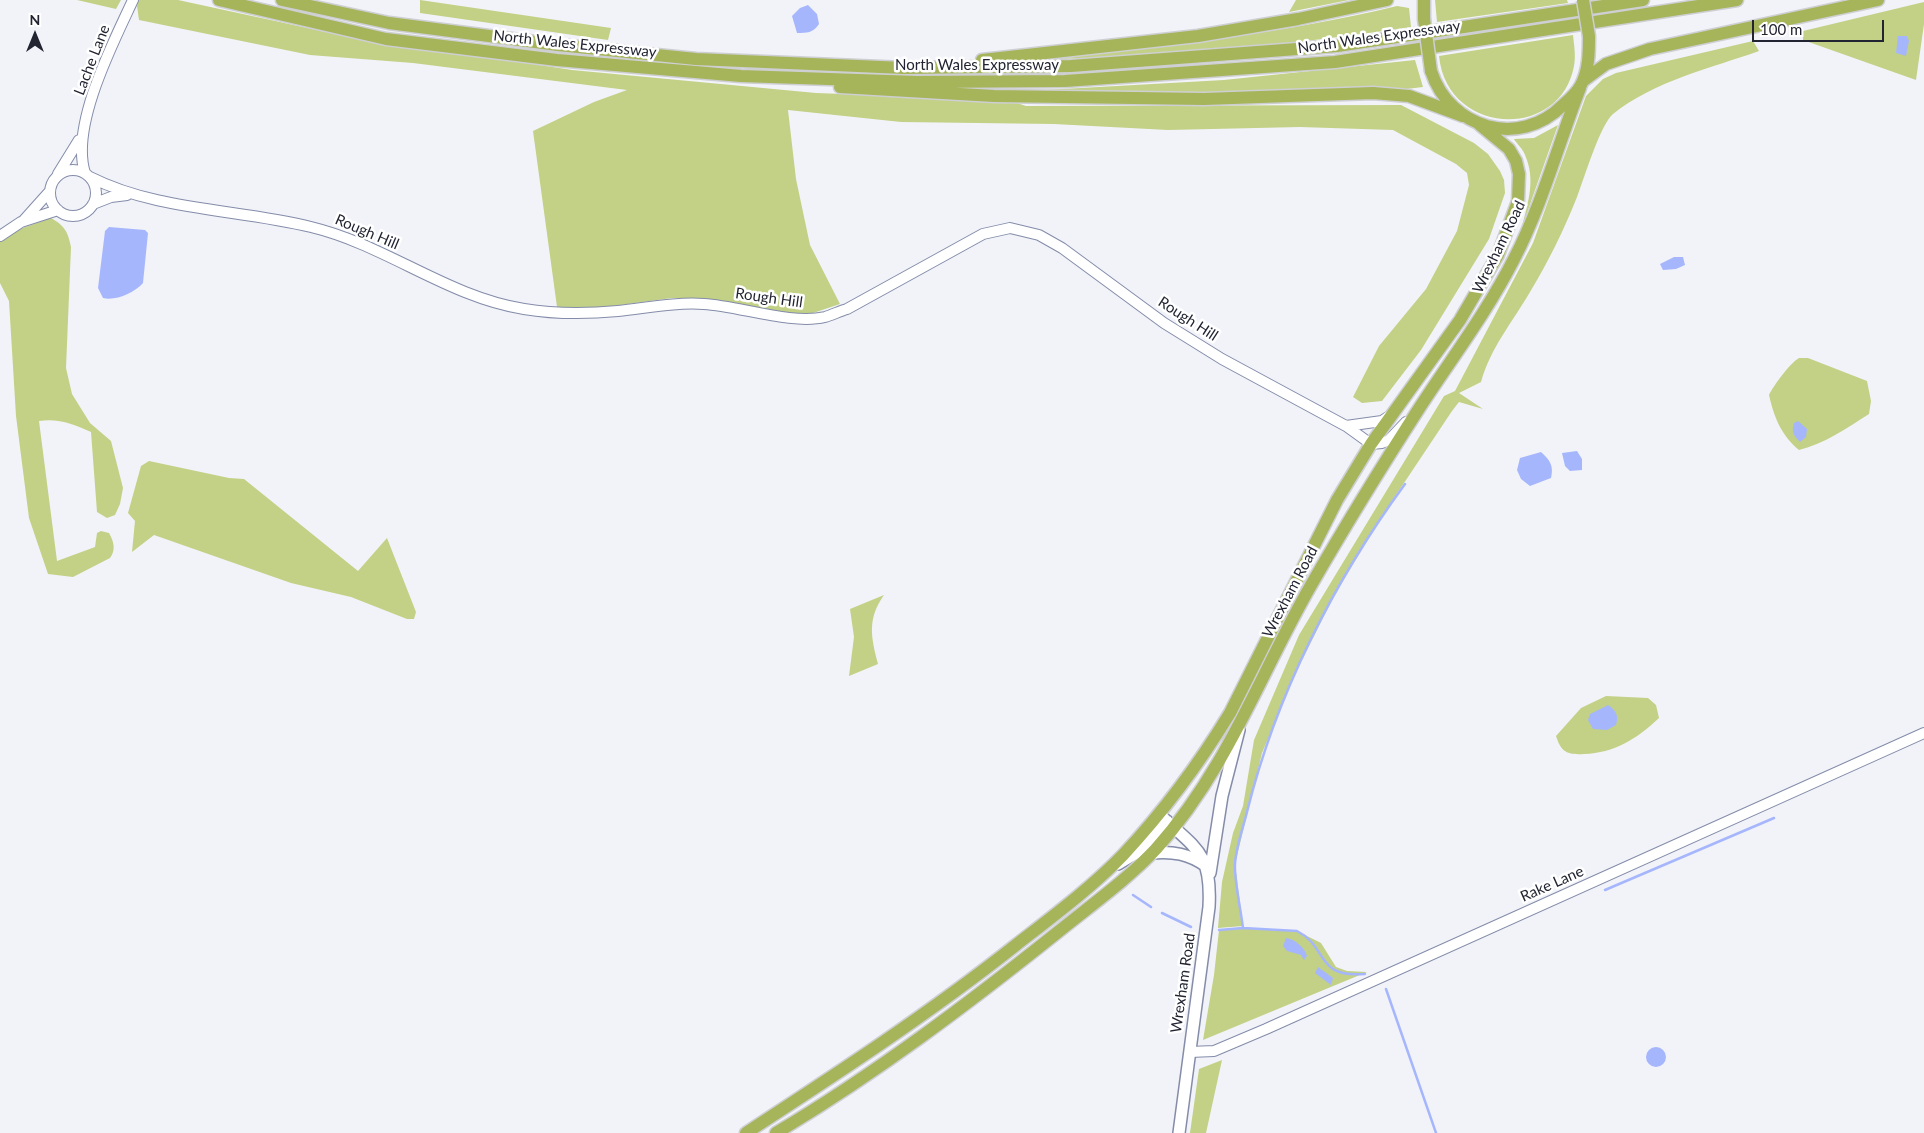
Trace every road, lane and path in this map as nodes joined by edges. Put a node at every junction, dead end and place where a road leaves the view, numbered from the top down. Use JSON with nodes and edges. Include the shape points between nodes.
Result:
{"nodes":[{"id":1,"x":133,"y":0,"type":"edge"},
{"id":2,"x":219,"y":0,"type":"edge"},
{"id":3,"x":282,"y":0,"type":"edge"},
{"id":4,"x":1387,"y":0,"type":"edge"},
{"id":5,"x":1424,"y":0,"type":"edge"},
{"id":6,"x":1583,"y":0,"type":"edge"},
{"id":7,"x":1643,"y":0,"type":"edge"},
{"id":8,"x":1737,"y":0,"type":"edge"},
{"id":9,"x":1878,"y":0,"type":"edge"},
{"id":10,"x":861,"y":66,"type":"junction"},
{"id":11,"x":741,"y":76,"type":"junction"},
{"id":12,"x":1581,"y":84,"type":"junction"},
{"id":13,"x":1463,"y":116,"type":"junction"},
{"id":14,"x":1480,"y":125,"type":"junction"},
{"id":15,"x":83,"y":132,"type":"junction"},
{"id":16,"x":87,"y":175,"type":"junction"},
{"id":17,"x":56,"y":177,"type":"junction"},
{"id":18,"x":50,"y":191,"type":"junction"},
{"id":19,"x":130,"y":195,"type":"junction"},
{"id":20,"x":93,"y":204,"type":"junction"},
{"id":21,"x":58,"y":210,"type":"junction"},
{"id":22,"x":21,"y":222,"type":"junction"},
{"id":23,"x":0,"y":236,"type":"edge"},
{"id":24,"x":1419,"y":409,"type":"junction"},
{"id":25,"x":1396,"y":412,"type":"junction"},
{"id":26,"x":1346,"y":426,"type":"junction"},
{"id":27,"x":1371,"y":444,"type":"junction"},
{"id":28,"x":1240,"y":726,"type":"junction"},
{"id":29,"x":1924,"y":734,"type":"edge"},
{"id":30,"x":1167,"y":821,"type":"junction"},
{"id":31,"x":1152,"y":853,"type":"junction"},
{"id":32,"x":1208,"y":872,"type":"junction"},
{"id":33,"x":1190,"y":1052,"type":"junction"},
{"id":34,"x":746,"y":1133,"type":"edge"},
{"id":35,"x":776,"y":1133,"type":"edge"},
{"id":36,"x":1179,"y":1133,"type":"edge"}],
"edges":[{"from":1,"to":15,"type":"street","name":"Lache Lane","via":[[106,58]]},
{"from":2,"to":11,"type":"highway","name":"North Wales Expressway","via":[[386,39],[558,60]]},
{"from":3,"to":10,"type":"highway","name":"North Wales Expressway","via":[[389,23],[558,45],[696,59]]},
{"from":4,"to":10,"type":"highway","via":[[1308,18],[1198,36],[985,60]]},
{"from":5,"to":13,"type":"highway","bridge":true,"via":[[1431,71],[1443,97]]},
{"from":6,"to":12,"type":"highway","name":"Wrexham Road","bridge":true,"via":[[1589,36],[1587,66]]},
{"from":7,"to":10,"type":"highway","name":"North Wales Expressway","via":[[1337,46],[1216,57],[1071,66]]},
{"from":8,"to":11,"type":"highway","name":"North Wales Expressway","via":[[1335,62],[1209,72],[1065,81],[917,82]]},
{"from":9,"to":12,"type":"highway","via":[[1650,49],[1606,64]]},
{"from":11,"to":13,"type":"highway","via":[[859,90],[994,96],[1204,99],[1373,93],[1409,96]]},
{"from":12,"to":14,"type":"highway","via":[[1560,108],[1534,125],[1499,128]]},
{"from":12,"to":24,"type":"highway","name":"Wrexham Road","via":[[1516,256],[1492,300]]},
{"from":13,"to":14,"type":"highway"},
{"from":14,"to":25,"type":"highway","name":"Wrexham Road","via":[[1509,149],[1516,161],[1518,202],[1498,255],[1460,320]]},
{"from":15,"to":16,"type":"street","name":"Lache Lane","via":[[81,162]]},
{"from":15,"to":17,"type":"street","name":"Lache Lane"},
{"from":16,"to":17,"type":"street","via":[[69,170]]},
{"from":16,"to":19,"type":"street","name":"Rough Hill"},
{"from":16,"to":20,"type":"street","via":[[96,190]]},
{"from":17,"to":18,"type":"street"},
{"from":18,"to":21,"type":"street"},
{"from":18,"to":22,"type":"street"},
{"from":19,"to":20,"type":"street","name":"Rough Hill","via":[[111,197]]},
{"from":19,"to":26,"type":"street","name":"Rough Hill","via":[[263,217],[330,232],[490,301],[558,313],[704,304],[799,319],[824,318],[847,309],[982,234],[1010,228],[1039,235],[1062,248],[1205,349]]},
{"from":20,"to":21,"type":"street","via":[[78,215],[66,215]]},
{"from":21,"to":22,"type":"street"},
{"from":22,"to":23,"type":"street"},
{"from":24,"to":27,"type":"street","via":[[1389,440]]},
{"from":24,"to":28,"type":"highway","name":"Wrexham Road","via":[[1299,606]]},
{"from":25,"to":26,"type":"street","via":[[1382,421]]},
{"from":25,"to":27,"type":"highway","name":"Wrexham Road"},
{"from":26,"to":27,"type":"street","name":"Rough Hill"},
{"from":27,"to":30,"type":"highway","name":"Wrexham Road","via":[[1337,500],[1230,713]]},
{"from":28,"to":30,"type":"highway","name":"Wrexham Road","via":[[1213,772]]},
{"from":28,"to":32,"type":"main road","name":"Wrexham Road","via":[[1222,796]]},
{"from":29,"to":33,"type":"street","name":"Rake Lane","via":[[1266,1029],[1214,1051]]},
{"from":30,"to":31,"type":"highway"},
{"from":30,"to":32,"type":"main road","via":[[1198,849]]},
{"from":30,"to":34,"type":"highway","via":[[968,983]]},
{"from":31,"to":32,"type":"main road","via":[[1188,855]]},
{"from":31,"to":35,"type":"highway","via":[[1082,913],[974,997],[816,1110]]},
{"from":32,"to":33,"type":"main road","name":"Wrexham Road","via":[[1209,907]]},
{"from":33,"to":36,"type":"main road","name":"Wrexham Road"}]}
